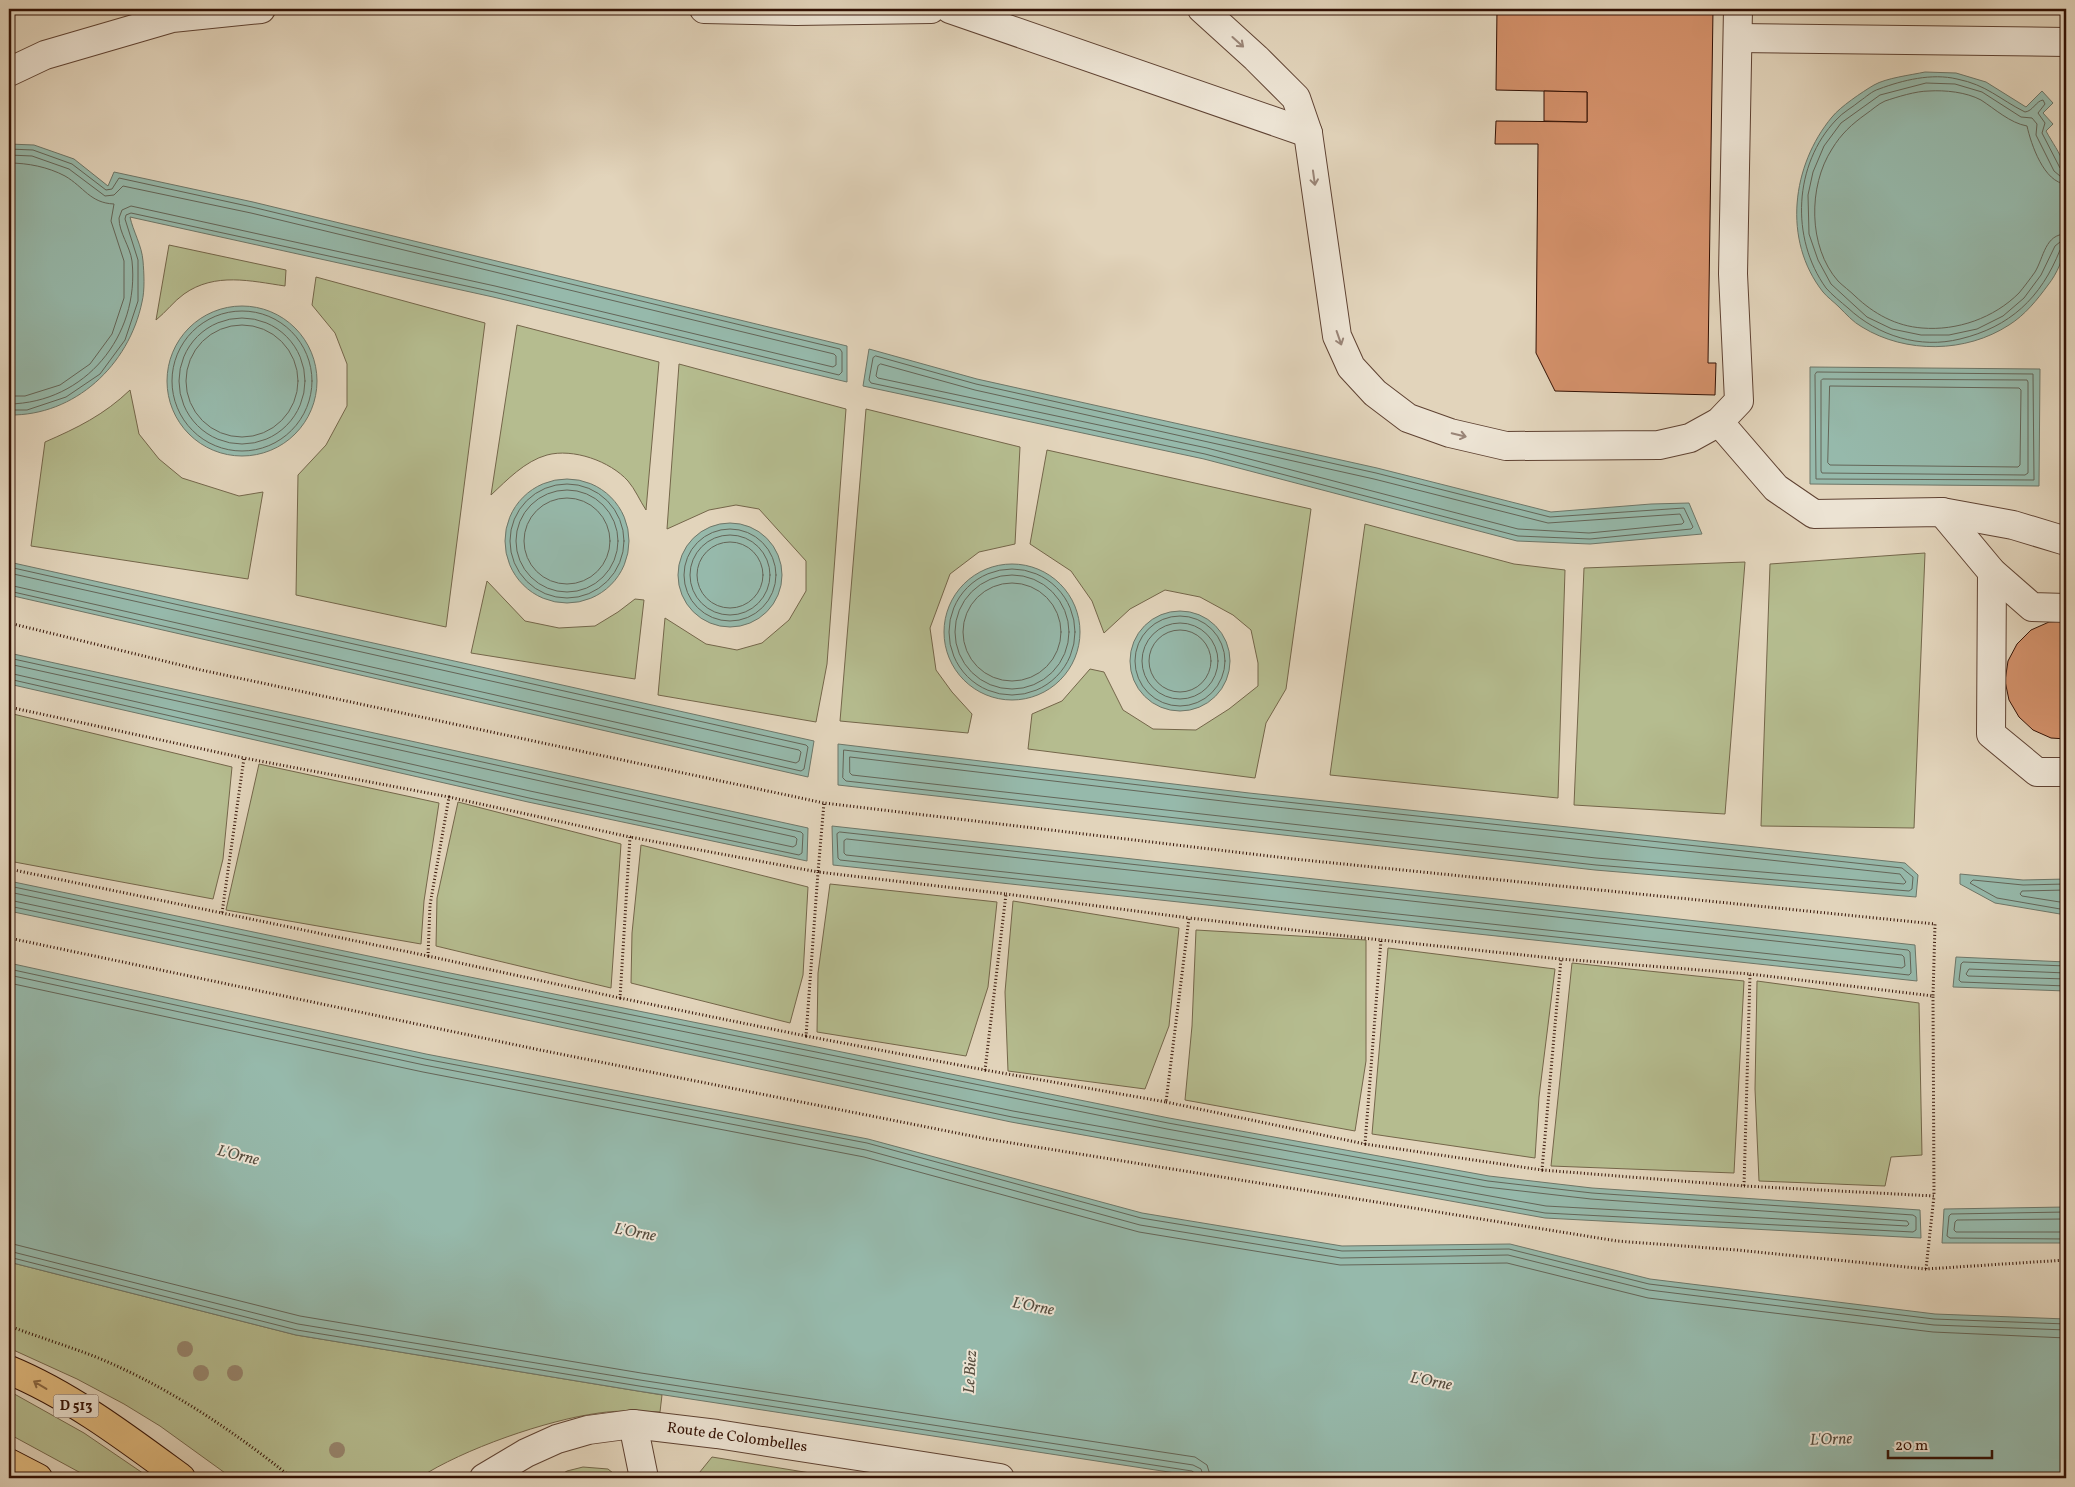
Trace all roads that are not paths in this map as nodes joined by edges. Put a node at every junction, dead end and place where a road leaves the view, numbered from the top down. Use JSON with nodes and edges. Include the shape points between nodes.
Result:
{"nodes":[{"id":1,"x":261,"y":9,"type":"edge"},
{"id":2,"x":704,"y":9,"type":"edge"},
{"id":3,"x":931,"y":9,"type":"edge"},
{"id":4,"x":950,"y":9,"type":"edge"},
{"id":5,"x":1202,"y":9,"type":"edge"},
{"id":6,"x":1738,"y":9,"type":"edge"},
{"id":7,"x":1738,"y":38,"type":"junction"},
{"id":8,"x":2066,"y":42,"type":"edge"},
{"id":9,"x":9,"y":72,"type":"edge"},
{"id":10,"x":1308,"y":133,"type":"junction"},
{"id":11,"x":1719,"y":422,"type":"junction"},
{"id":12,"x":1942,"y":512,"type":"junction"},
{"id":13,"x":2066,"y":541,"type":"edge"},
{"id":14,"x":1992,"y":572,"type":"junction"},
{"id":15,"x":2066,"y":608,"type":"edge"},
{"id":16,"x":2066,"y":772,"type":"edge"},
{"id":17,"x":9,"y":1370,"type":"edge"},
{"id":18,"x":634,"y":1424,"type":"junction"},
{"id":19,"x":9,"y":1463,"type":"edge"},
{"id":20,"x":38,"y":1478,"type":"edge"},
{"id":21,"x":181,"y":1478,"type":"edge"},
{"id":22,"x":484,"y":1478,"type":"edge"},
{"id":23,"x":644,"y":1478,"type":"edge"},
{"id":24,"x":1000,"y":1478,"type":"edge"}],
"edges":[{"from":1,"to":9,"type":"street","via":[[172,18],[45,56]]},
{"from":2,"to":3,"type":"street"},
{"from":4,"to":10,"type":"street"},
{"from":5,"to":10,"type":"street","one_way":true,"via":[[1296,98]]},
{"from":6,"to":7,"type":"street"},
{"from":7,"to":8,"type":"street"},
{"from":7,"to":11,"type":"street","via":[[1733,274],[1739,401]]},
{"from":10,"to":11,"type":"street","one_way":true,"via":[[1337,336],[1351,367],[1375,393],[1408,418],[1450,433],[1506,446],[1659,445],[1690,438]]},
{"from":11,"to":12,"type":"street","via":[[1776,488],[1814,514]]},
{"from":12,"to":13,"type":"street","via":[[2013,525]]},
{"from":12,"to":14,"type":"street"},
{"from":14,"to":15,"type":"street","via":[[2032,607]]},
{"from":14,"to":16,"type":"street","via":[[1991,734],[2037,772]]},
{"from":21,"to":17,"type":"main road","number":"D 513","one_way":true,"via":[[91,1415],[27,1377]]},
{"from":18,"to":22,"type":"street","name":"Route de Colombelles","via":[[588,1430],[557,1439]]},
{"from":18,"to":23,"type":"street"},
{"from":18,"to":24,"type":"street","name":"Route de Colombelles"},
{"from":19,"to":20,"type":"main road"}]}
